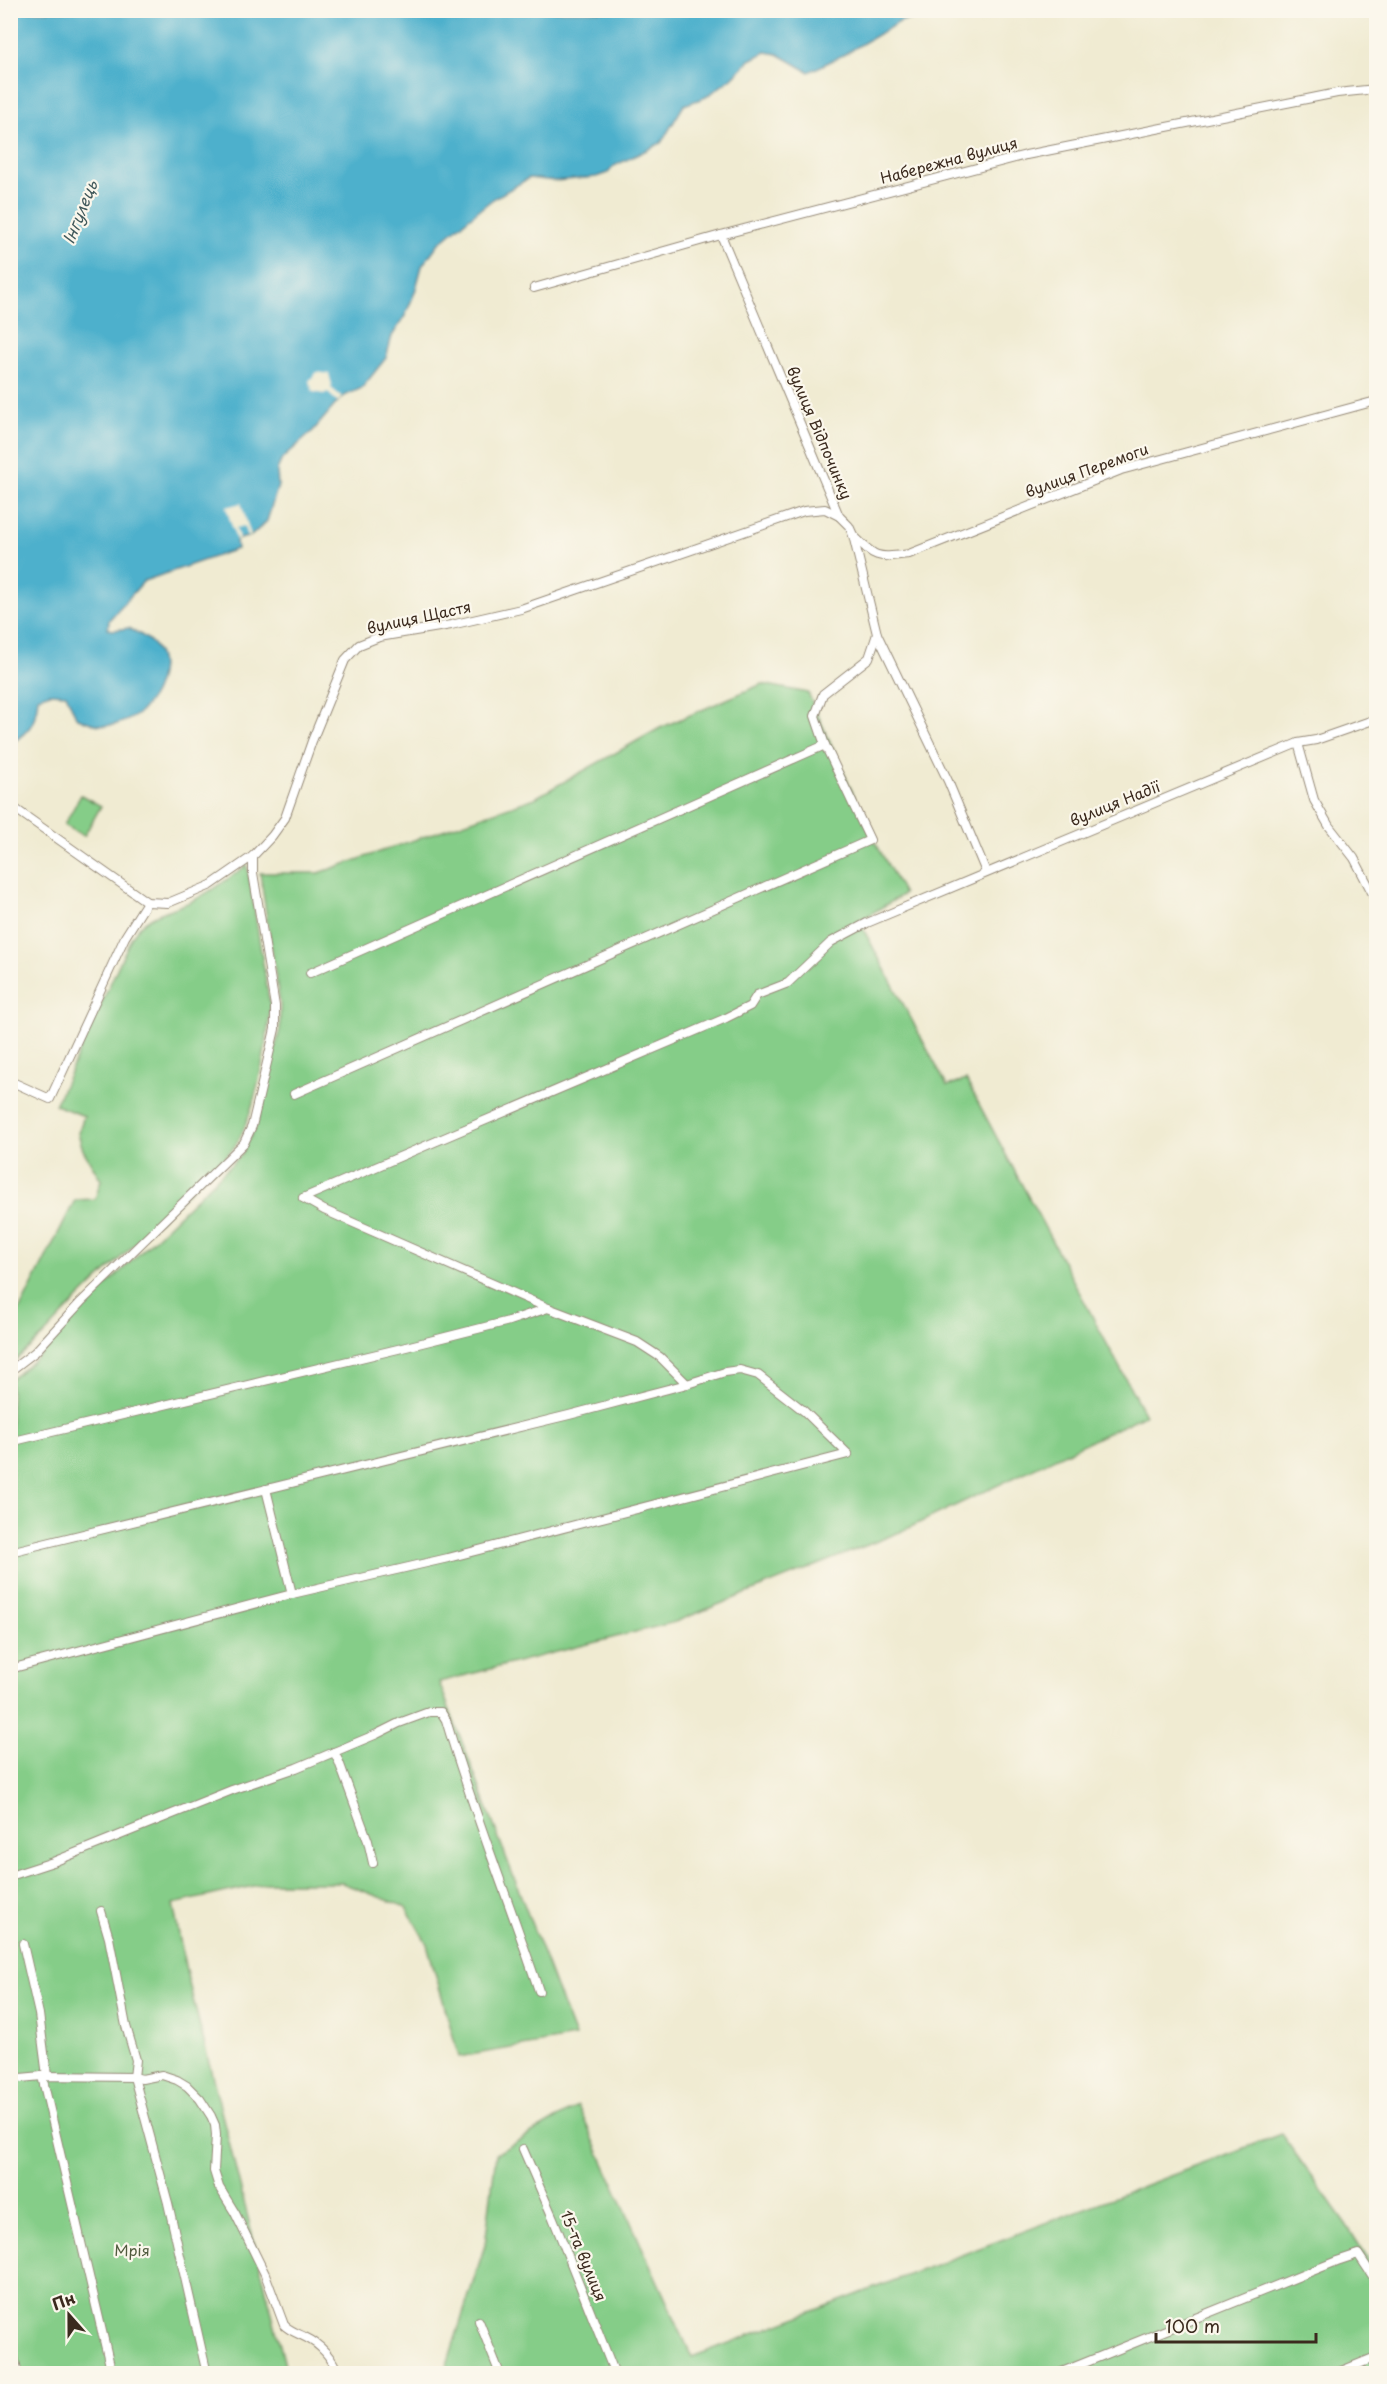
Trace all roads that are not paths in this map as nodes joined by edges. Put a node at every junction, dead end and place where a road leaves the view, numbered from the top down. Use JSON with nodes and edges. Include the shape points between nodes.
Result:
{"nodes":[{"id":1,"x":1377,"y":89,"type":"edge"},
{"id":2,"x":721,"y":235,"type":"junction"},
{"id":3,"x":534,"y":288,"type":"dead end"},
{"id":4,"x":1377,"y":401,"type":"edge"},
{"id":5,"x":839,"y":516,"type":"junction"},
{"id":6,"x":853,"y":535,"type":"junction"},
{"id":7,"x":877,"y":634,"type":"junction"},
{"id":8,"x":1377,"y":718,"type":"edge"},
{"id":9,"x":1298,"y":743,"type":"junction"},
{"id":10,"x":825,"y":745,"type":"junction"},
{"id":11,"x":17,"y":810,"type":"dead end"},
{"id":12,"x":253,"y":856,"type":"junction"},
{"id":13,"x":986,"y":872,"type":"junction"},
{"id":14,"x":1377,"y":900,"type":"edge"},
{"id":15,"x":147,"y":902,"type":"junction"},
{"id":16,"x":310,"y":973,"type":"dead end"},
{"id":17,"x":10,"y":1081,"type":"edge"},
{"id":18,"x":294,"y":1094,"type":"dead end"},
{"id":19,"x":548,"y":1308,"type":"junction"},
{"id":20,"x":10,"y":1371,"type":"edge"},
{"id":21,"x":687,"y":1384,"type":"junction"},
{"id":22,"x":10,"y":1442,"type":"edge"},
{"id":23,"x":266,"y":1489,"type":"junction"},
{"id":24,"x":10,"y":1552,"type":"edge"},
{"id":25,"x":292,"y":1594,"type":"junction"},
{"id":26,"x":10,"y":1669,"type":"edge"},
{"id":27,"x":334,"y":1752,"type":"junction"},
{"id":28,"x":373,"y":1863,"type":"dead end"},
{"id":29,"x":10,"y":1876,"type":"edge"},
{"id":30,"x":101,"y":1911,"type":"dead end"},
{"id":31,"x":23,"y":1944,"type":"dead end"},
{"id":32,"x":539,"y":1991,"type":"dead end"},
{"id":33,"x":44,"y":2076,"type":"junction"},
{"id":34,"x":134,"y":2077,"type":"junction"},
{"id":35,"x":10,"y":2079,"type":"edge"},
{"id":36,"x":523,"y":2149,"type":"dead end"},
{"id":37,"x":1377,"y":2281,"type":"edge"},
{"id":38,"x":479,"y":2321,"type":"dead end"},
{"id":39,"x":10,"y":2339,"type":"edge"},
{"id":40,"x":1377,"y":2357,"type":"edge"},
{"id":41,"x":18,"y":2373,"type":"edge"},
{"id":42,"x":112,"y":2373,"type":"edge"},
{"id":43,"x":207,"y":2373,"type":"edge"},
{"id":44,"x":338,"y":2373,"type":"edge"},
{"id":45,"x":500,"y":2373,"type":"edge"},
{"id":46,"x":615,"y":2373,"type":"edge"},
{"id":47,"x":1057,"y":2373,"type":"edge"},
{"id":48,"x":1334,"y":2373,"type":"edge"}],
"edges":[{"from":1,"to":2,"type":"street","name":"Набережна вулиця","via":[[1337,93],[1026,155]]},
{"from":2,"to":3,"type":"street","name":"Набережна вулиця"},
{"from":2,"to":5,"type":"street","name":"вулиця Відпочинку"},
{"from":4,"to":6,"type":"street","name":"вулиця Перемоги","via":[[1121,470],[909,554],[871,553]]},
{"from":5,"to":6,"type":"street","name":"вулиця Відпочинку"},
{"from":5,"to":12,"type":"street","name":"вулиця Щастя","via":[[825,509],[804,511],[522,609],[359,645],[345,660],[285,818]]},
{"from":6,"to":7,"type":"street","name":"вулиця Відпочинку"},
{"from":7,"to":10,"type":"street","via":[[869,658],[823,694],[815,716]]},
{"from":7,"to":13,"type":"street","name":"вулиця Відпочинку","via":[[948,781]]},
{"from":8,"to":9,"type":"street","name":"вулиця Надії","via":[[1316,741]]},
{"from":9,"to":13,"type":"street","name":"вулиця Надії"},
{"from":9,"to":14,"type":"street","via":[[1314,800]]},
{"from":10,"to":16,"type":"street"},
{"from":10,"to":18,"type":"street","via":[[870,840]]},
{"from":11,"to":15,"type":"street"},
{"from":12,"to":15,"type":"street","name":"вулиця Щастя","via":[[189,896],[168,903]]},
{"from":12,"to":20,"type":"street","via":[[276,1006],[275,1029],[252,1126],[244,1143],[35,1352]]},
{"from":13,"to":19,"type":"street","name":"вулиця Надії","via":[[831,942],[788,983],[757,995],[750,1005],[726,1017],[303,1198]]},
{"from":15,"to":17,"type":"street","via":[[124,937],[50,1099]]},
{"from":19,"to":21,"type":"street","via":[[637,1342],[660,1357]]},
{"from":19,"to":22,"type":"street","via":[[409,1346]]},
{"from":21,"to":23,"type":"street"},
{"from":21,"to":25,"type":"street","via":[[740,1370],[758,1375],[804,1411],[848,1454],[460,1555]]},
{"from":23,"to":24,"type":"street"},
{"from":23,"to":25,"type":"street"},
{"from":25,"to":26,"type":"street"},
{"from":27,"to":28,"type":"street"},
{"from":27,"to":29,"type":"street"},
{"from":27,"to":32,"type":"street","via":[[399,1723],[429,1712],[441,1712]]},
{"from":30,"to":34,"type":"street","via":[[136,2060]]},
{"from":31,"to":33,"type":"street","via":[[39,2014]]},
{"from":33,"to":34,"type":"street"},
{"from":33,"to":35,"type":"street"},
{"from":33,"to":42,"type":"street"},
{"from":34,"to":43,"type":"street"},
{"from":34,"to":44,"type":"street","via":[[168,2076],[200,2099],[215,2125],[213,2164],[219,2187],[265,2274],[284,2325],[327,2353]]},
{"from":36,"to":46,"type":"street","name":"15-та вулиця"},
{"from":37,"to":47,"type":"street","via":[[1358,2254]]},
{"from":38,"to":45,"type":"street"},
{"from":39,"to":41,"type":"street"},
{"from":40,"to":48,"type":"street"}]}
